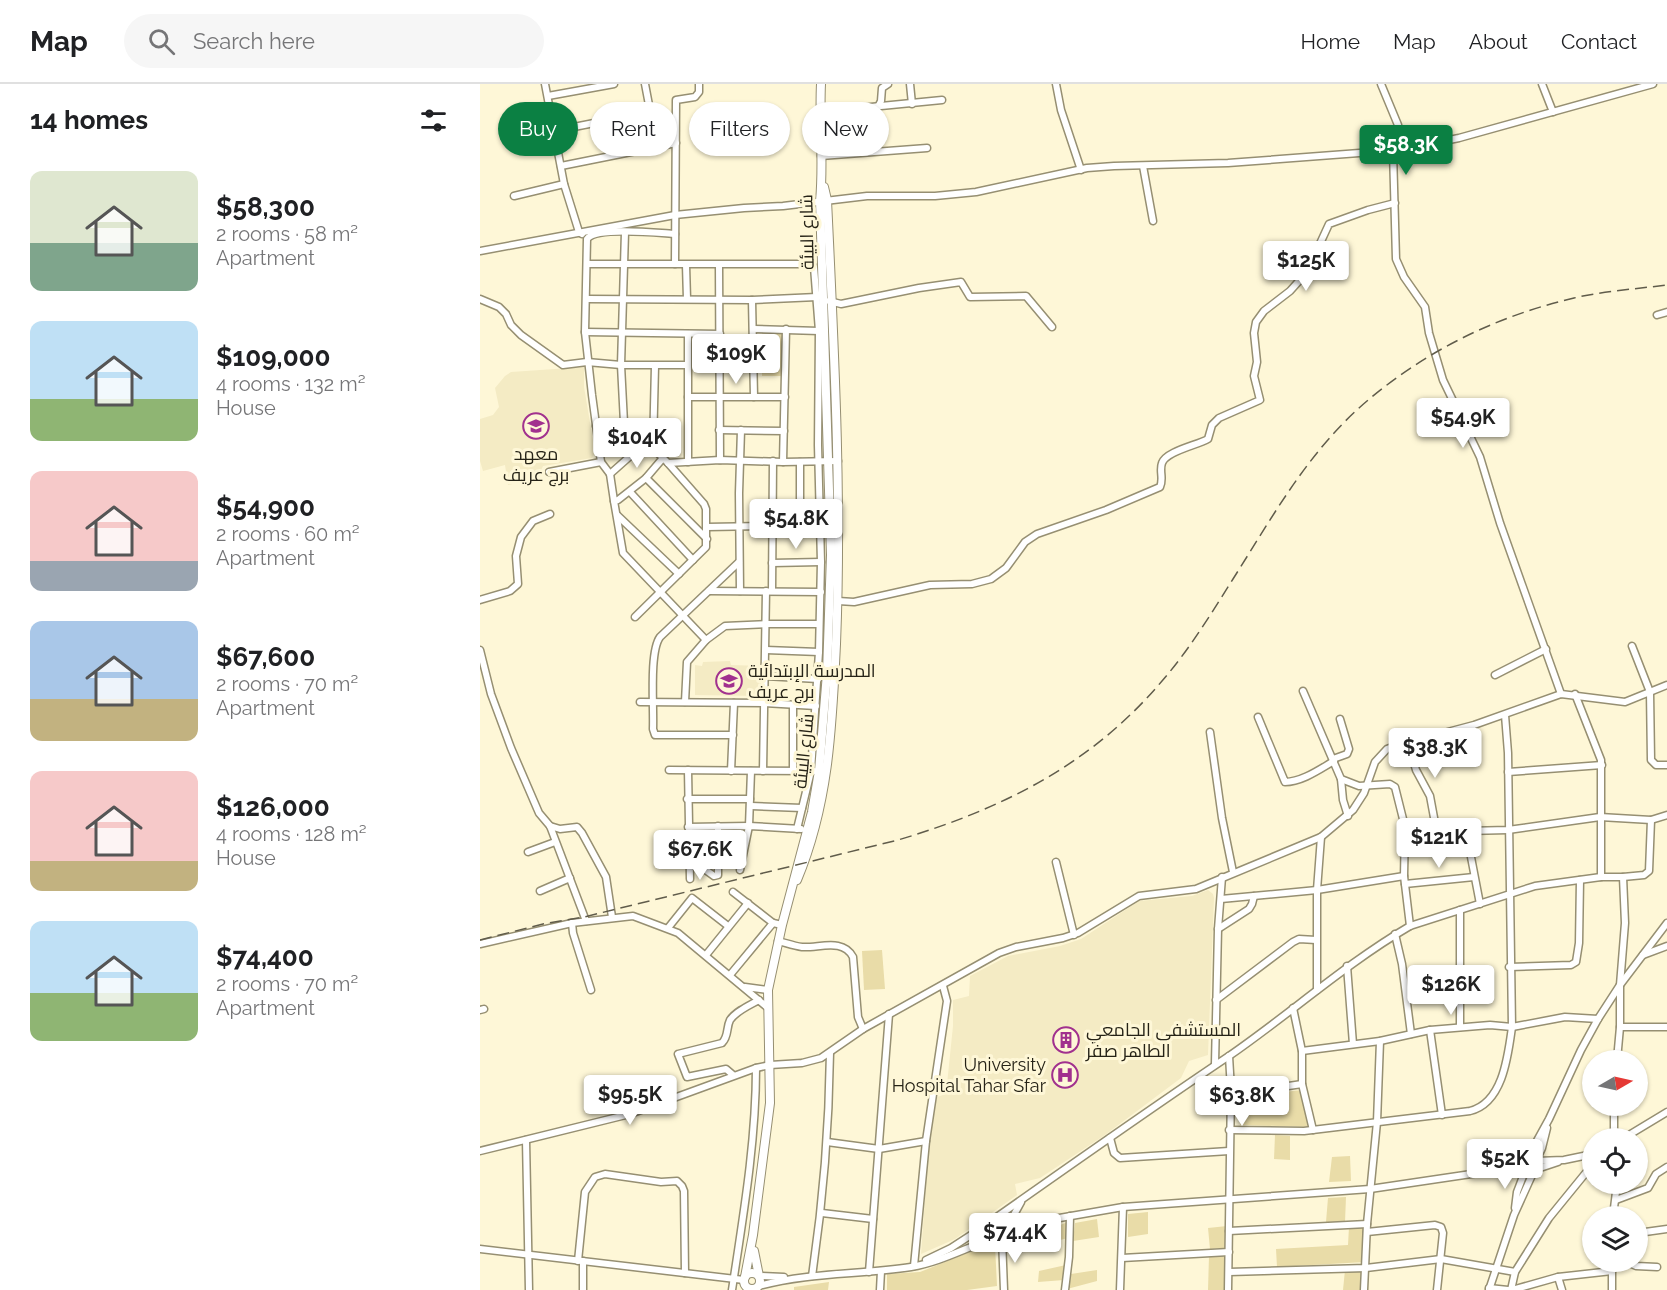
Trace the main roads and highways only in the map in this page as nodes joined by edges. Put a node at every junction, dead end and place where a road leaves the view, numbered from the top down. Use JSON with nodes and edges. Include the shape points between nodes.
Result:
{"nodes":[{"id":1,"x":821,"y":84,"type":"edge"},
{"id":2,"x":834,"y":461,"type":"junction"},
{"id":3,"x":819,"y":771,"type":"junction"},
{"id":4,"x":792,"y":892,"type":"junction"},
{"id":5,"x":753,"y":1235,"type":"junction"},
{"id":6,"x":759,"y":1276,"type":"junction"},
{"id":7,"x":744,"y":1283,"type":"edge"},
{"id":8,"x":757,"y":1289,"type":"edge"}],
"edges":[{"from":1,"to":2,"type":"main road","name":"شارع البيئة"},
{"from":2,"to":3,"type":"main road","name":"شارع البيئة"},
{"from":2,"to":3,"type":"main road","name":"شارع البيئة","via":[[838,601]]},
{"from":3,"to":4,"type":"main road","name":"شارع البيئة"},
{"from":3,"to":4,"type":"main road","name":"شارع البيئة","via":[[817,825]]},
{"from":4,"to":5,"type":"main road","name":"شارع البيئة","via":[[778,924],[768,990],[770,1103]]},
{"from":5,"to":6,"type":"main road","name":"شارع البيئة"},
{"from":5,"to":7,"type":"main road","name":"شارع البيئة"},
{"from":6,"to":7,"type":"main road","via":[[752,1273]]},
{"from":6,"to":8,"type":"main road"},
{"from":7,"to":8,"type":"main road"}]}
